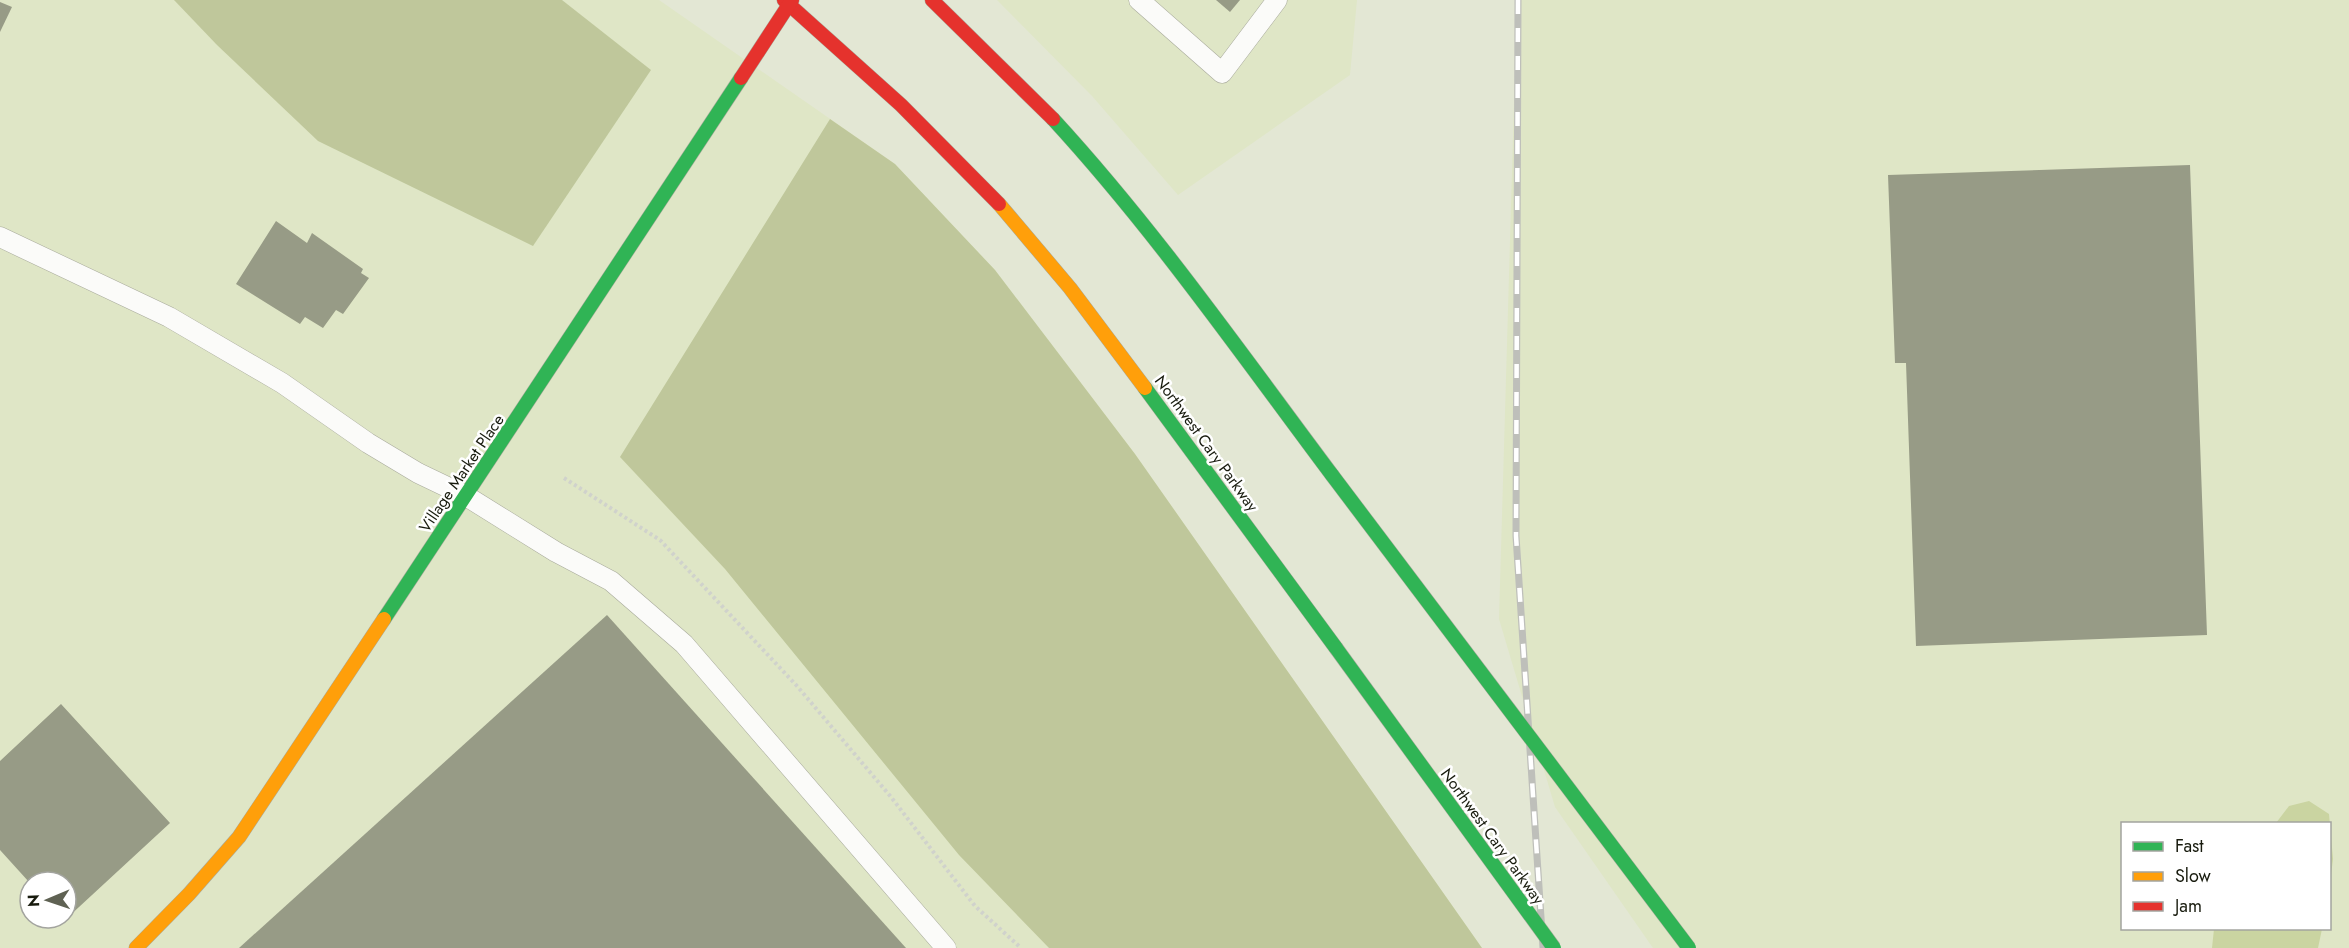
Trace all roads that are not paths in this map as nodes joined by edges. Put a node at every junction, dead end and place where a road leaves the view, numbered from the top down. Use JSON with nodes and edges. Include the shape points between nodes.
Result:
{"nodes":[{"id":1,"x":932,"y":0,"type":"edge"},
{"id":2,"x":1139,"y":0,"type":"edge"},
{"id":3,"x":1277,"y":0,"type":"edge"},
{"id":4,"x":789,"y":1,"type":"edge"},
{"id":5,"x":0,"y":237,"type":"edge"},
{"id":6,"x":466,"y":496,"type":"junction"},
{"id":7,"x":136,"y":948,"type":"edge"},
{"id":8,"x":945,"y":948,"type":"edge"},
{"id":9,"x":1554,"y":948,"type":"edge"},
{"id":10,"x":1689,"y":948,"type":"edge"}],
"edges":[{"from":1,"to":10,"type":"main road","bridge":true,"via":[[1061,128],[1142,224]]},
{"from":2,"to":3,"type":"lane","via":[[1222,73]]},
{"from":4,"to":6,"type":"main road","name":"Village Market Place"},
{"from":4,"to":9,"type":"main road","name":"Northwest Cary Parkway","bridge":true,"via":[[901,105],[1008,213],[1070,288]]},
{"from":5,"to":6,"type":"lane","via":[[169,317],[282,383],[368,443]]},
{"from":6,"to":7,"type":"main road","name":"Village Market Place","via":[[239,837],[181,904]]},
{"from":6,"to":8,"type":"lane","via":[[611,581],[684,644]]}]}
